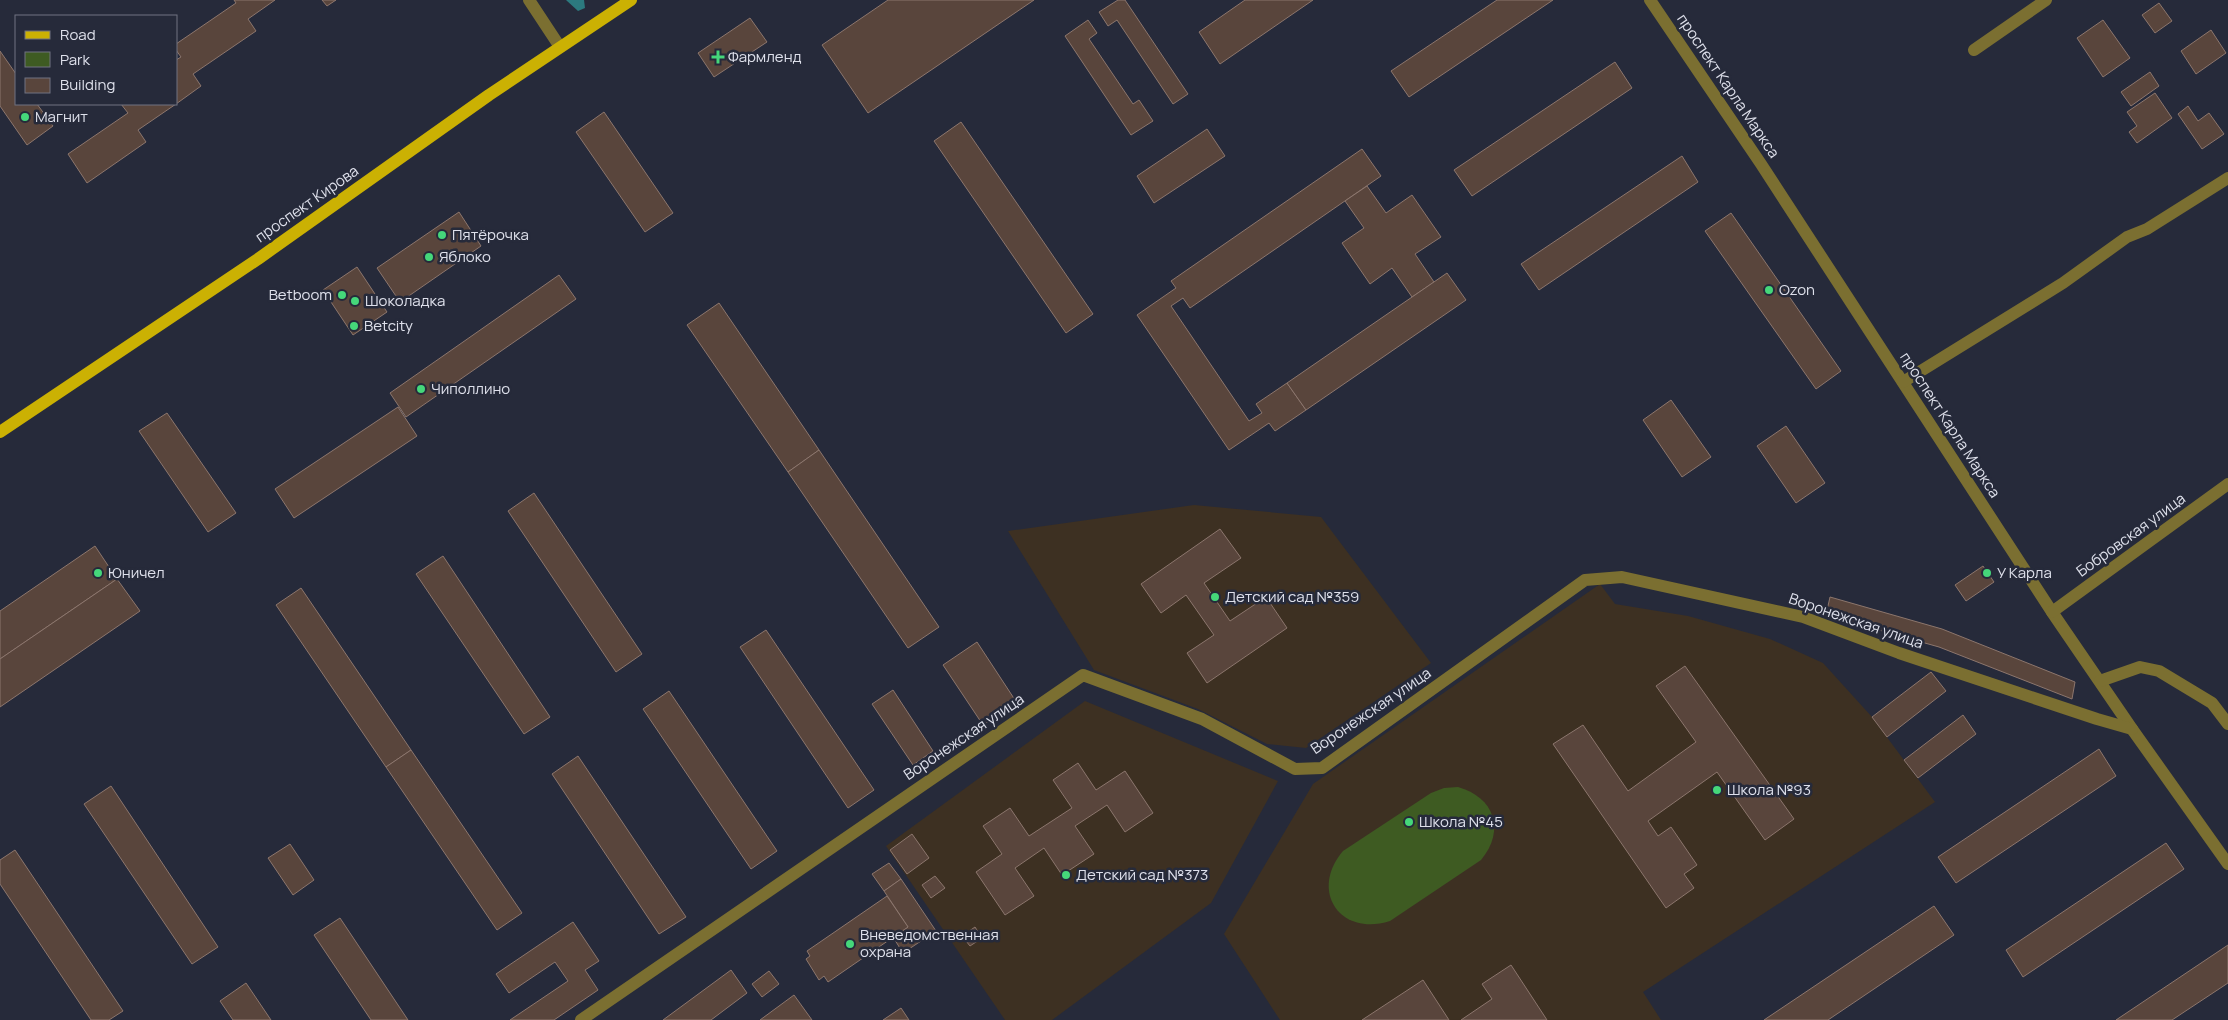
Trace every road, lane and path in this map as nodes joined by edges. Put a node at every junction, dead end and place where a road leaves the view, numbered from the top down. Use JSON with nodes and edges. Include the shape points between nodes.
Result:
{"nodes":[{"id":1,"x":529,"y":0,"type":"edge"},
{"id":2,"x":630,"y":0,"type":"edge"},
{"id":3,"x":1650,"y":0,"type":"edge"},
{"id":4,"x":2046,"y":0,"type":"edge"},
{"id":5,"x":560,"y":47,"type":"junction"},
{"id":6,"x":1974,"y":50,"type":"dead end"},
{"id":7,"x":2228,"y":178,"type":"edge"},
{"id":8,"x":1903,"y":382,"type":"junction"},
{"id":9,"x":0,"y":432,"type":"edge"},
{"id":10,"x":2228,"y":484,"type":"edge"},
{"id":11,"x":2052,"y":612,"type":"junction"},
{"id":12,"x":2100,"y":681,"type":"junction"},
{"id":13,"x":2228,"y":724,"type":"edge"},
{"id":14,"x":2132,"y":729,"type":"junction"},
{"id":15,"x":2228,"y":864,"type":"edge"},
{"id":16,"x":580,"y":1020,"type":"edge"}],
"edges":[{"from":1,"to":5,"type":"street"},
{"from":2,"to":5,"type":"main road","name":"проспект Кирова"},
{"from":3,"to":8,"type":"street","name":"проспект Карла Маркса"},
{"from":4,"to":6,"type":"street"},
{"from":5,"to":9,"type":"main road","name":"проспект Кирова","via":[[258,259]]},
{"from":7,"to":8,"type":"street","via":[[2147,230],[2127,237],[2063,283]]},
{"from":8,"to":11,"type":"street","name":"проспект Карла Маркса"},
{"from":10,"to":11,"type":"street","name":"Бобровская улица"},
{"from":11,"to":12,"type":"street","name":"проспект Карла Маркса"},
{"from":12,"to":13,"type":"street","via":[[2140,667],[2159,670],[2212,703]]},
{"from":12,"to":14,"type":"street","name":"проспект Карла Маркса"},
{"from":14,"to":15,"type":"street","name":"проспект Карла Маркса"},
{"from":14,"to":16,"type":"street","name":"Воронежская улица","via":[[1908,656],[1803,617],[1622,577],[1585,580],[1322,768],[1295,769],[1202,718],[1083,675]]}]}
